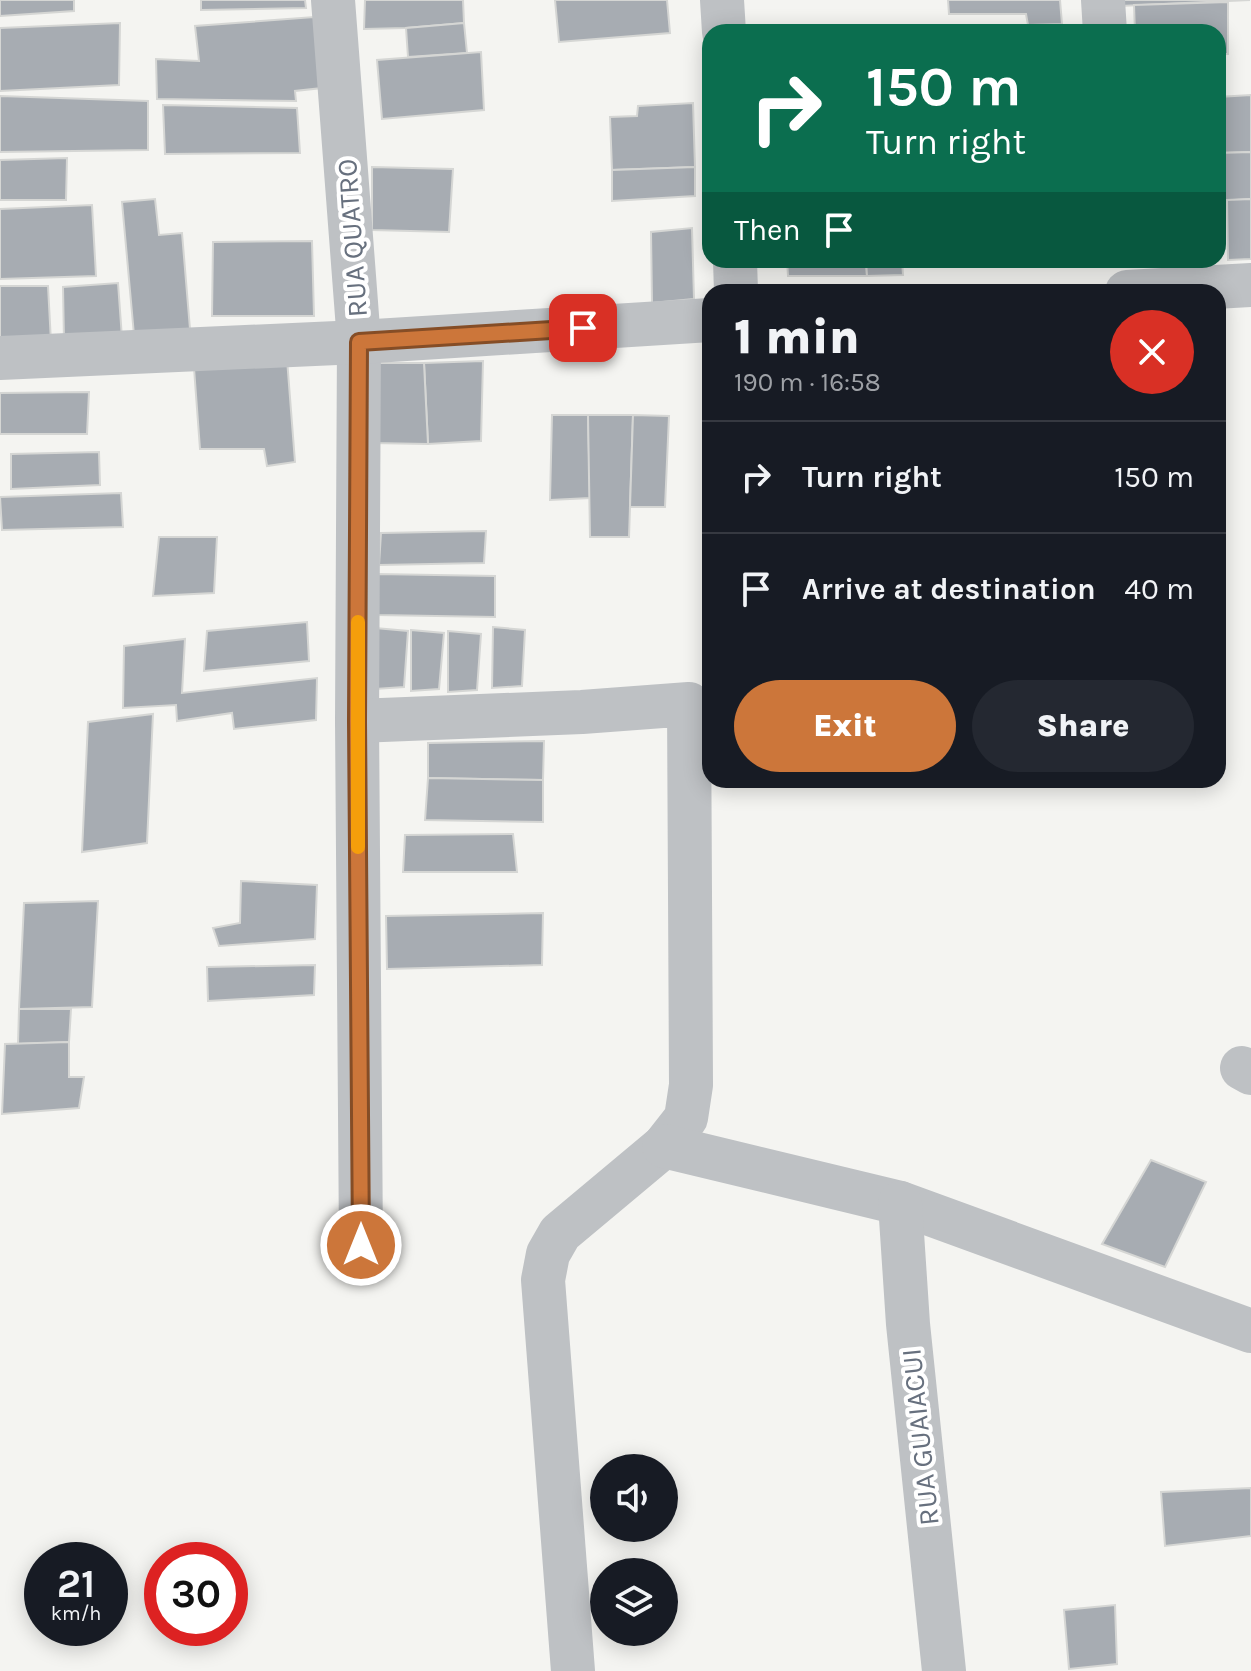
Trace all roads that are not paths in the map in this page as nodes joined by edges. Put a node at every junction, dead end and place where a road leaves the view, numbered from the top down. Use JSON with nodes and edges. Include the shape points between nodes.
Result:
{"nodes":[{"id":1,"x":333,"y":0,"type":"edge"},
{"id":2,"x":722,"y":0,"type":"edge"},
{"id":3,"x":1103,"y":0,"type":"edge"},
{"id":4,"x":724,"y":24,"type":"edge"},
{"id":5,"x":1104,"y":24,"type":"edge"},
{"id":6,"x":1251,"y":285,"type":"edge"},
{"id":7,"x":1226,"y":286,"type":"edge"},
{"id":8,"x":702,"y":321,"type":"edge"},
{"id":9,"x":359,"y":342,"type":"junction"},
{"id":10,"x":0,"y":358,"type":"edge"},
{"id":11,"x":357,"y":721,"type":"junction"},
{"id":12,"x":664,"y":1146,"type":"junction"},
{"id":13,"x":900,"y":1203,"type":"junction"},
{"id":14,"x":361,"y":1245,"type":"dead end"},
{"id":15,"x":1251,"y":1331,"type":"edge"},
{"id":16,"x":573,"y":1671,"type":"edge"},
{"id":17,"x":944,"y":1671,"type":"edge"}],
"edges":[{"from":1,"to":9,"type":"street","name":"RUA QUATRO"},
{"from":2,"to":4,"type":"street"},
{"from":3,"to":5,"type":"street"},
{"from":6,"to":7,"type":"street"},
{"from":8,"to":9,"type":"street"},
{"from":9,"to":10,"type":"street"},
{"from":9,"to":11,"type":"street","name":"RUA QUATRO"},
{"from":11,"to":12,"type":"street","via":[[689,704],[691,1085],[686,1118]]},
{"from":11,"to":14,"type":"street","name":"RUA QUATRO"},
{"from":12,"to":13,"type":"street"},
{"from":12,"to":16,"type":"street","via":[[560,1233],[548,1254],[543,1280]]},
{"from":13,"to":15,"type":"street"},
{"from":13,"to":17,"type":"street","name":"RUA GUAIACUI"}]}
